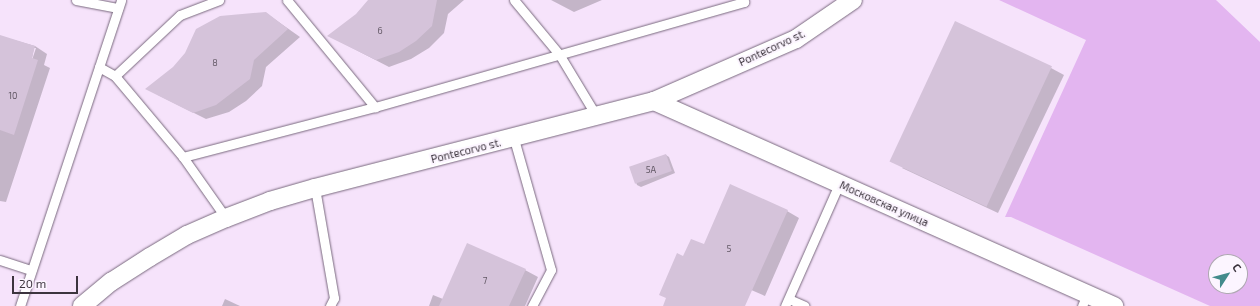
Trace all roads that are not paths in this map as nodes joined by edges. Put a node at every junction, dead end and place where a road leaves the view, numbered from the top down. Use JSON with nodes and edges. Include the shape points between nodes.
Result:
{"nodes":[{"id":1,"x":76,"y":0,"type":"edge"},
{"id":2,"x":219,"y":0,"type":"edge"},
{"id":3,"x":287,"y":0,"type":"edge"},
{"id":4,"x":514,"y":0,"type":"edge"},
{"id":5,"x":742,"y":0,"type":"edge"},
{"id":6,"x":853,"y":0,"type":"edge"},
{"id":7,"x":120,"y":4,"type":"edge"},
{"id":8,"x":559,"y":54,"type":"junction"},
{"id":9,"x":99,"y":67,"type":"junction"},
{"id":10,"x":115,"y":76,"type":"junction"},
{"id":11,"x":654,"y":101,"type":"junction"},
{"id":12,"x":375,"y":107,"type":"junction"},
{"id":13,"x":597,"y":118,"type":"junction"},
{"id":14,"x":514,"y":139,"type":"junction"},
{"id":15,"x":183,"y":157,"type":"junction"},
{"id":16,"x":838,"y":184,"type":"junction"},
{"id":17,"x":315,"y":188,"type":"junction"},
{"id":18,"x":226,"y":218,"type":"junction"},
{"id":19,"x":0,"y":260,"type":"edge"},
{"id":20,"x":31,"y":270,"type":"junction"},
{"id":21,"x":1084,"y":300,"type":"edge"},
{"id":22,"x":787,"y":303,"type":"edge"},
{"id":23,"x":20,"y":306,"type":"edge"},
{"id":24,"x":82,"y":306,"type":"edge"},
{"id":25,"x":330,"y":306,"type":"edge"},
{"id":26,"x":532,"y":306,"type":"edge"},
{"id":27,"x":805,"y":306,"type":"edge"},
{"id":28,"x":1114,"y":306,"type":"edge"}],
"edges":[{"from":1,"to":7,"type":"lane"},
{"from":2,"to":10,"type":"lane","via":[[180,15]]},
{"from":3,"to":12,"type":"lane"},
{"from":4,"to":8,"type":"lane"},
{"from":5,"to":8,"type":"lane","via":[[744,2]]},
{"from":6,"to":11,"type":"street","name":"Pontecorvo st.","via":[[796,39]]},
{"from":7,"to":9,"type":"lane"},
{"from":8,"to":12,"type":"lane"},
{"from":8,"to":13,"type":"lane"},
{"from":9,"to":10,"type":"lane"},
{"from":9,"to":20,"type":"lane"},
{"from":10,"to":15,"type":"lane"},
{"from":11,"to":13,"type":"street","name":"Pontecorvo st."},
{"from":11,"to":16,"type":"street","name":"Московская улица"},
{"from":12,"to":15,"type":"lane"},
{"from":13,"to":14,"type":"street","name":"Pontecorvo st."},
{"from":14,"to":17,"type":"street","name":"Pontecorvo st."},
{"from":14,"to":26,"type":"lane","via":[[550,270]]},
{"from":15,"to":18,"type":"lane"},
{"from":16,"to":21,"type":"street","name":"Московская улица"},
{"from":16,"to":22,"type":"lane"},
{"from":17,"to":18,"type":"street","name":"Pontecorvo st.","via":[[270,201]]},
{"from":17,"to":25,"type":"lane","via":[[334,298]]},
{"from":18,"to":24,"type":"street","name":"Pontecorvo st.","via":[[187,235],[150,257],[111,282]]},
{"from":19,"to":20,"type":"lane"},
{"from":20,"to":23,"type":"lane"},
{"from":21,"to":28,"type":"street","name":"Московская улица"},
{"from":22,"to":27,"type":"lane"}]}
